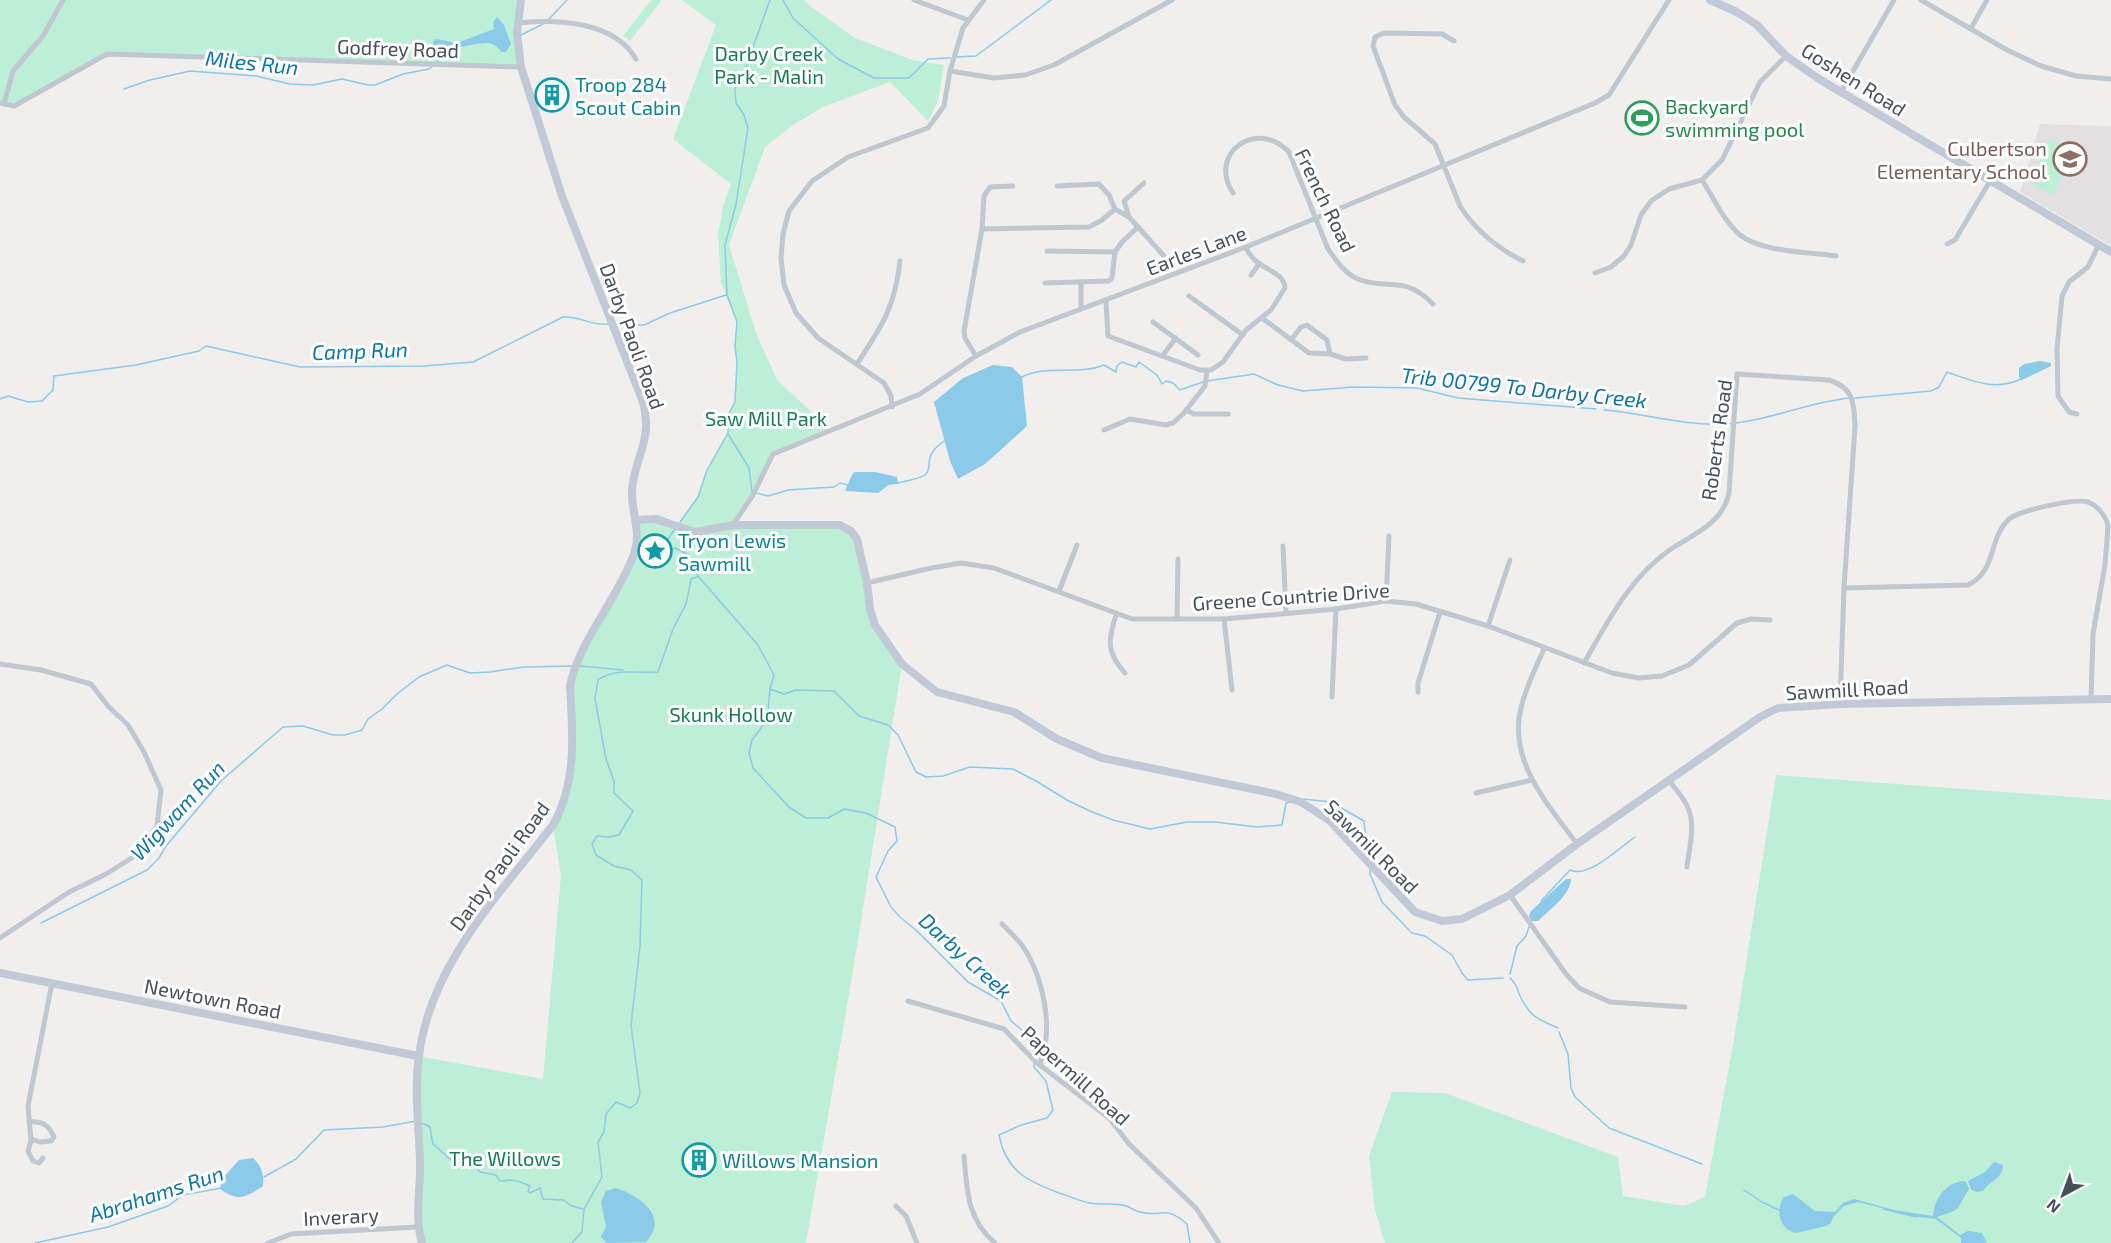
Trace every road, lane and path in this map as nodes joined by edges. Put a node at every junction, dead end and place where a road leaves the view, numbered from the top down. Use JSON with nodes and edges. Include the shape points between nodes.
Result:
{"nodes":[{"id":1,"x":63,"y":0,"type":"edge"},
{"id":2,"x":521,"y":0,"type":"edge"},
{"id":3,"x":914,"y":0,"type":"edge"},
{"id":4,"x":984,"y":0,"type":"edge"},
{"id":5,"x":1172,"y":0,"type":"edge"},
{"id":6,"x":1669,"y":0,"type":"edge"},
{"id":7,"x":1710,"y":0,"type":"edge"},
{"id":8,"x":1894,"y":0,"type":"edge"},
{"id":9,"x":1921,"y":0,"type":"edge"},
{"id":10,"x":1987,"y":0,"type":"edge"},
{"id":11,"x":968,"y":20,"type":"junction"},
{"id":12,"x":518,"y":23,"type":"junction"},
{"id":13,"x":1971,"y":28,"type":"junction"},
{"id":14,"x":1454,"y":41,"type":"dead end"},
{"id":15,"x":1786,"y":56,"type":"junction"},
{"id":16,"x":636,"y":59,"type":"dead end"},
{"id":17,"x":521,"y":67,"type":"junction"},
{"id":18,"x":950,"y":71,"type":"junction"},
{"id":19,"x":2111,"y":79,"type":"edge"},
{"id":20,"x":1840,"y":92,"type":"junction"},
{"id":21,"x":2,"y":103,"type":"edge"},
{"id":22,"x":1445,"y":165,"type":"junction"},
{"id":23,"x":1702,"y":180,"type":"junction"},
{"id":24,"x":1990,"y":181,"type":"junction"},
{"id":25,"x":1143,"y":183,"type":"dead end"},
{"id":26,"x":1013,"y":186,"type":"dead end"},
{"id":27,"x":1057,"y":186,"type":"dead end"},
{"id":28,"x":1233,"y":193,"type":"dead end"},
{"id":29,"x":1115,"y":209,"type":"junction"},
{"id":30,"x":1129,"y":218,"type":"junction"},
{"id":31,"x":1317,"y":218,"type":"junction"},
{"id":32,"x":1138,"y":227,"type":"junction"},
{"id":33,"x":982,"y":229,"type":"junction"},
{"id":34,"x":1947,"y":244,"type":"dead end"},
{"id":35,"x":2099,"y":244,"type":"junction"},
{"id":36,"x":1246,"y":247,"type":"junction"},
{"id":37,"x":1047,"y":250,"type":"dead end"},
{"id":38,"x":1115,"y":252,"type":"junction"},
{"id":39,"x":2111,"y":252,"type":"edge"},
{"id":40,"x":1164,"y":256,"type":"dead end"},
{"id":41,"x":1836,"y":256,"type":"dead end"},
{"id":42,"x":900,"y":261,"type":"dead end"},
{"id":43,"x":1523,"y":261,"type":"dead end"},
{"id":44,"x":1259,"y":264,"type":"junction"},
{"id":45,"x":1595,"y":273,"type":"dead end"},
{"id":46,"x":1251,"y":274,"type":"dead end"},
{"id":47,"x":1045,"y":283,"type":"dead end"},
{"id":48,"x":1080,"y":283,"type":"junction"},
{"id":49,"x":1189,"y":296,"type":"dead end"},
{"id":50,"x":1106,"y":301,"type":"junction"},
{"id":51,"x":1432,"y":304,"type":"dead end"},
{"id":52,"x":1081,"y":309,"type":"junction"},
{"id":53,"x":1262,"y":318,"type":"junction"},
{"id":54,"x":1154,"y":322,"type":"dead end"},
{"id":55,"x":1243,"y":335,"type":"junction"},
{"id":56,"x":1176,"y":338,"type":"junction"},
{"id":57,"x":1292,"y":340,"type":"junction"},
{"id":58,"x":1330,"y":354,"type":"junction"},
{"id":59,"x":1163,"y":355,"type":"junction"},
{"id":60,"x":1198,"y":355,"type":"dead end"},
{"id":61,"x":976,"y":356,"type":"junction"},
{"id":62,"x":1366,"y":358,"type":"dead end"},
{"id":63,"x":857,"y":364,"type":"junction"},
{"id":64,"x":1207,"y":370,"type":"junction"},
{"id":65,"x":892,"y":407,"type":"junction"},
{"id":66,"x":1186,"y":410,"type":"junction"},
{"id":67,"x":1228,"y":414,"type":"dead end"},
{"id":68,"x":2077,"y":414,"type":"dead end"},
{"id":69,"x":1104,"y":430,"type":"dead end"},
{"id":70,"x":636,"y":520,"type":"junction"},
{"id":71,"x":733,"y":525,"type":"junction"},
{"id":72,"x":1389,"y":536,"type":"dead end"},
{"id":73,"x":1077,"y":545,"type":"dead end"},
{"id":74,"x":1283,"y":546,"type":"dead end"},
{"id":75,"x":1178,"y":559,"type":"dead end"},
{"id":76,"x":1510,"y":560,"type":"dead end"},
{"id":77,"x":2108,"y":565,"type":"edge"},
{"id":78,"x":867,"y":583,"type":"junction"},
{"id":79,"x":1844,"y":588,"type":"junction"},
{"id":80,"x":1059,"y":591,"type":"junction"},
{"id":81,"x":1386,"y":601,"type":"junction"},
{"id":82,"x":1336,"y":609,"type":"junction"},
{"id":83,"x":1286,"y":612,"type":"junction"},
{"id":84,"x":1440,"y":612,"type":"junction"},
{"id":85,"x":1116,"y":615,"type":"junction"},
{"id":86,"x":1177,"y":619,"type":"junction"},
{"id":87,"x":1224,"y":619,"type":"junction"},
{"id":88,"x":1770,"y":620,"type":"dead end"},
{"id":89,"x":1488,"y":626,"type":"junction"},
{"id":90,"x":1544,"y":649,"type":"junction"},
{"id":91,"x":1584,"y":663,"type":"junction"},
{"id":92,"x":0,"y":664,"type":"edge"},
{"id":93,"x":1125,"y":673,"type":"dead end"},
{"id":94,"x":1232,"y":690,"type":"dead end"},
{"id":95,"x":1418,"y":692,"type":"dead end"},
{"id":96,"x":1332,"y":697,"type":"dead end"},
{"id":97,"x":2091,"y":699,"type":"junction"},
{"id":98,"x":2111,"y":699,"type":"edge"},
{"id":99,"x":1840,"y":704,"type":"junction"},
{"id":100,"x":1532,"y":780,"type":"junction"},
{"id":101,"x":1669,"y":780,"type":"junction"},
{"id":102,"x":1476,"y":793,"type":"dead end"},
{"id":103,"x":1577,"y":844,"type":"junction"},
{"id":104,"x":1687,"y":867,"type":"dead end"},
{"id":105,"x":1510,"y":895,"type":"junction"},
{"id":106,"x":1002,"y":924,"type":"dead end"},
{"id":107,"x":0,"y":938,"type":"edge"},
{"id":108,"x":0,"y":973,"type":"edge"},
{"id":109,"x":52,"y":983,"type":"junction"},
{"id":110,"x":908,"y":1001,"type":"dead end"},
{"id":111,"x":1685,"y":1007,"type":"dead end"},
{"id":112,"x":418,"y":1056,"type":"junction"},
{"id":113,"x":1038,"y":1063,"type":"junction"},
{"id":114,"x":29,"y":1122,"type":"junction"},
{"id":115,"x":31,"y":1139,"type":"junction"},
{"id":116,"x":964,"y":1156,"type":"dead end"},
{"id":117,"x":44,"y":1158,"type":"dead end"},
{"id":118,"x":896,"y":1206,"type":"dead end"},
{"id":119,"x":417,"y":1227,"type":"junction"},
{"id":120,"x":268,"y":1243,"type":"edge"},
{"id":121,"x":422,"y":1243,"type":"edge"},
{"id":122,"x":917,"y":1243,"type":"edge"},
{"id":123,"x":995,"y":1243,"type":"edge"},
{"id":124,"x":1220,"y":1243,"type":"edge"}],
"edges":[{"from":1,"to":21,"type":"street","via":[[43,36],[13,71]]},
{"from":2,"to":12,"type":"street","name":"Darby Paoli Road"},
{"from":3,"to":11,"type":"street"},
{"from":4,"to":11,"type":"street"},
{"from":5,"to":18,"type":"street","via":[[1054,65],[1025,75],[994,78]]},
{"from":6,"to":22,"type":"street","name":"Earles Lane","via":[[1609,95]]},
{"from":7,"to":15,"type":"street","name":"Goshen Road","via":[[1757,25]]},
{"from":8,"to":20,"type":"street"},
{"from":9,"to":13,"type":"street"},
{"from":10,"to":13,"type":"street"},
{"from":11,"to":18,"type":"street"},
{"from":12,"to":16,"type":"street","via":[[593,27],[633,52]]},
{"from":12,"to":17,"type":"street","name":"Darby Paoli Road"},
{"from":13,"to":19,"type":"street","via":[[2041,66],[2076,76]]},
{"from":14,"to":22,"type":"street","via":[[1442,34],[1384,33],[1375,37],[1373,46],[1395,105],[1436,144]]},
{"from":15,"to":20,"type":"street","name":"Goshen Road"},
{"from":15,"to":23,"type":"street","via":[[1760,82],[1722,160]]},
{"from":17,"to":21,"type":"street","name":"Godfrey Road","via":[[107,54],[14,106]]},
{"from":17,"to":70,"type":"street","name":"Darby Paoli Road","via":[[562,196],[643,402],[646,432],[631,491]]},
{"from":18,"to":63,"type":"street","via":[[944,106],[928,128],[848,157],[812,181],[789,211],[781,258],[784,285],[796,313],[818,338]]},
{"from":20,"to":24,"type":"street","name":"Goshen Road"},
{"from":22,"to":31,"type":"street","name":"Earles Lane"},
{"from":22,"to":43,"type":"street","via":[[1460,206],[1472,222],[1494,244]]},
{"from":23,"to":41,"type":"street","via":[[1729,222],[1751,242]]},
{"from":23,"to":45,"type":"street","via":[[1668,189],[1651,201],[1623,256],[1611,267]]},
{"from":24,"to":34,"type":"street","via":[[1955,240]]},
{"from":24,"to":35,"type":"street","name":"Goshen Road"},
{"from":25,"to":30,"type":"street","via":[[1124,201]]},
{"from":26,"to":33,"type":"street","via":[[987,188]]},
{"from":27,"to":29,"type":"street","via":[[1099,184]]},
{"from":28,"to":31,"type":"street","name":"French Road","via":[[1225,172],[1233,150],[1242,142],[1265,138],[1289,152]]},
{"from":29,"to":30,"type":"street"},
{"from":29,"to":33,"type":"street","via":[[1089,227]]},
{"from":30,"to":32,"type":"street"},
{"from":31,"to":36,"type":"street","name":"Earles Lane"},
{"from":31,"to":51,"type":"street","name":"French Road","via":[[1328,249],[1347,272],[1358,279],[1410,287]]},
{"from":32,"to":38,"type":"street"},
{"from":32,"to":40,"type":"street"},
{"from":33,"to":61,"type":"street","via":[[964,331]]},
{"from":35,"to":39,"type":"street","name":"Goshen Road"},
{"from":35,"to":68,"type":"street","via":[[2088,267],[2069,282],[2062,296],[2058,396],[2069,412]]},
{"from":36,"to":44,"type":"street"},
{"from":36,"to":50,"type":"street","name":"Earles Lane"},
{"from":37,"to":38,"type":"street"},
{"from":38,"to":48,"type":"street","via":[[1112,278]]},
{"from":42,"to":63,"type":"street","via":[[891,306]]},
{"from":44,"to":46,"type":"street"},
{"from":44,"to":53,"type":"street","via":[[1278,275],[1285,286]]},
{"from":47,"to":48,"type":"street"},
{"from":48,"to":52,"type":"street"},
{"from":49,"to":55,"type":"street"},
{"from":50,"to":52,"type":"street","name":"Earles Lane"},
{"from":50,"to":59,"type":"street","via":[[1108,336]]},
{"from":52,"to":61,"type":"street","name":"Earles Lane","via":[[1020,332]]},
{"from":53,"to":55,"type":"street"},
{"from":53,"to":57,"type":"street"},
{"from":54,"to":56,"type":"street"},
{"from":55,"to":64,"type":"street","via":[[1223,362]]},
{"from":56,"to":59,"type":"street"},
{"from":56,"to":60,"type":"street"},
{"from":57,"to":58,"type":"street","via":[[1309,353]]},
{"from":57,"to":58,"type":"street","via":[[1305,325],[1327,340]]},
{"from":58,"to":62,"type":"street","via":[[1346,359]]},
{"from":59,"to":64,"type":"street"},
{"from":61,"to":65,"type":"street","name":"Earles Lane","via":[[920,394]]},
{"from":63,"to":65,"type":"street","via":[[888,386]]},
{"from":64,"to":66,"type":"street","via":[[1205,386]]},
{"from":65,"to":71,"type":"street","name":"Earles Lane","via":[[773,454]]},
{"from":66,"to":67,"type":"street","via":[[1194,414]]},
{"from":66,"to":69,"type":"street","via":[[1169,424],[1130,419]]},
{"from":70,"to":71,"type":"street","name":"Sawmill Road","via":[[663,521],[695,532]]},
{"from":70,"to":112,"type":"street","name":"Darby Paoli Road","via":[[635,553],[572,677],[573,747],[562,809],[467,935],[431,1001]]},
{"from":71,"to":78,"type":"street","name":"Sawmill Road","via":[[840,525],[857,539]]},
{"from":72,"to":81,"type":"street"},
{"from":73,"to":80,"type":"street"},
{"from":74,"to":83,"type":"street"},
{"from":75,"to":86,"type":"street"},
{"from":76,"to":89,"type":"street"},
{"from":77,"to":79,"type":"street","via":[[2107,520],[2087,502],[2074,501],[2011,516],[2003,526],[1986,571],[1968,585]]},
{"from":77,"to":97,"type":"street","via":[[2093,634]]},
{"from":78,"to":80,"type":"street","name":"Greene Countrie Drive","via":[[961,563],[994,568]]},
{"from":78,"to":105,"type":"street","name":"Sawmill Road","via":[[875,626],[902,664],[937,692],[1014,712],[1057,739],[1102,758],[1301,802],[1330,821],[1422,915],[1442,921],[1462,919]]},
{"from":79,"to":91,"type":"street","name":"Roberts Road","via":[[1854,403],[1847,390],[1829,380],[1737,374],[1729,493],[1724,506],[1709,526],[1664,555],[1629,588]]},
{"from":79,"to":99,"type":"street","name":"Roberts Road"},
{"from":80,"to":85,"type":"street","name":"Greene Countrie Drive"},
{"from":81,"to":82,"type":"street","name":"Greene Countrie Drive"},
{"from":81,"to":84,"type":"street","name":"Greene Countrie Drive","via":[[1416,604]]},
{"from":82,"to":83,"type":"street","name":"Greene Countrie Drive"},
{"from":82,"to":96,"type":"street"},
{"from":83,"to":87,"type":"street","name":"Greene Countrie Drive"},
{"from":84,"to":89,"type":"street","name":"Greene Countrie Drive"},
{"from":84,"to":95,"type":"street"},
{"from":85,"to":86,"type":"street","name":"Greene Countrie Drive"},
{"from":85,"to":93,"type":"street","via":[[1109,635],[1110,648]]},
{"from":86,"to":87,"type":"street","name":"Greene Countrie Drive"},
{"from":87,"to":94,"type":"street"},
{"from":88,"to":91,"type":"street","name":"Greene Countrie Drive","via":[[1737,623],[1689,665],[1662,676],[1630,677]]},
{"from":89,"to":90,"type":"street","name":"Greene Countrie Drive"},
{"from":90,"to":91,"type":"street","name":"Greene Countrie Drive"},
{"from":90,"to":100,"type":"street","via":[[1518,724],[1521,750]]},
{"from":92,"to":107,"type":"street","via":[[41,669],[91,684],[128,725],[161,789],[157,826],[135,856],[69,892]]},
{"from":97,"to":98,"type":"street","name":"Sawmill Road"},
{"from":97,"to":99,"type":"street","name":"Sawmill Road"},
{"from":99,"to":101,"type":"street","name":"Sawmill Road","via":[[1772,710]]},
{"from":100,"to":102,"type":"street"},
{"from":100,"to":103,"type":"street"},
{"from":101,"to":103,"type":"street","name":"Sawmill Road"},
{"from":101,"to":104,"type":"street","via":[[1690,816]]},
{"from":103,"to":105,"type":"street","name":"Sawmill Road"},
{"from":105,"to":111,"type":"street","via":[[1579,988],[1610,1002]]},
{"from":106,"to":113,"type":"street","via":[[1022,945],[1039,985],[1046,1028]]},
{"from":108,"to":109,"type":"street","name":"Newtown Road"},
{"from":109,"to":112,"type":"street","name":"Newtown Road"},
{"from":109,"to":114,"type":"street","via":[[28,1106]]},
{"from":110,"to":113,"type":"street","name":"Papermill Road","via":[[1004,1029]]},
{"from":112,"to":119,"type":"street","name":"Darby Paoli Road"},
{"from":113,"to":124,"type":"street","name":"Papermill Road","via":[[1110,1119],[1129,1144],[1196,1208]]},
{"from":114,"to":115,"type":"street"},
{"from":114,"to":115,"type":"street","via":[[42,1123],[54,1137],[47,1143]]},
{"from":115,"to":117,"type":"street","via":[[28,1151],[33,1161],[39,1163]]},
{"from":116,"to":123,"type":"street","via":[[971,1211]]},
{"from":118,"to":122,"type":"street","via":[[906,1216]]},
{"from":119,"to":120,"type":"street","name":"Inverary","via":[[291,1234]]},
{"from":119,"to":121,"type":"street","name":"Darby Paoli Road"}]}
